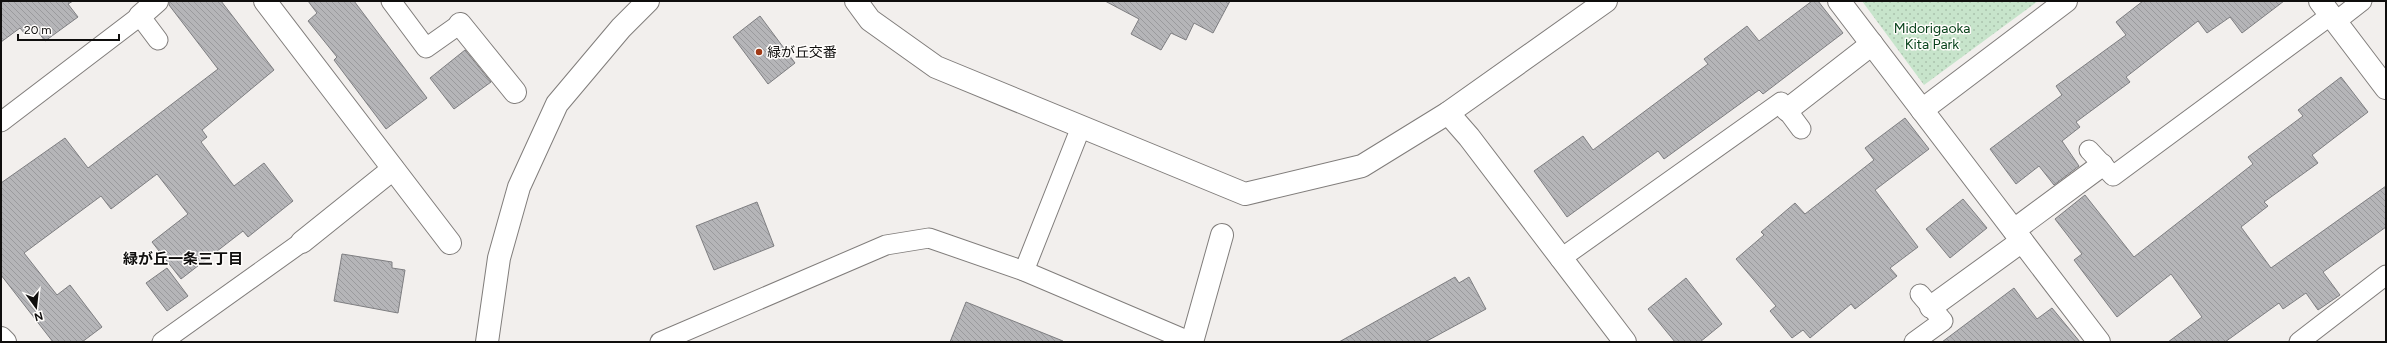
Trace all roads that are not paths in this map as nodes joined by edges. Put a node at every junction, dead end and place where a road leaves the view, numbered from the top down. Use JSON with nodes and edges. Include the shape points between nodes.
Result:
{"nodes":[{"id":1,"x":156,"y":1,"type":"edge"},
{"id":2,"x":264,"y":1,"type":"edge"},
{"id":3,"x":391,"y":1,"type":"edge"},
{"id":4,"x":648,"y":1,"type":"edge"},
{"id":5,"x":856,"y":1,"type":"edge"},
{"id":6,"x":1606,"y":1,"type":"edge"},
{"id":7,"x":1839,"y":1,"type":"edge"},
{"id":8,"x":2066,"y":1,"type":"edge"},
{"id":9,"x":2362,"y":1,"type":"edge"},
{"id":10,"x":2328,"y":13,"type":"edge"},
{"id":11,"x":140,"y":16,"type":"junction"},
{"id":12,"x":460,"y":24,"type":"joint"},
{"id":13,"x":158,"y":40,"type":"dead end"},
{"id":14,"x":1872,"y":44,"type":"junction"},
{"id":15,"x":2386,"y":88,"type":"edge"},
{"id":16,"x":515,"y":92,"type":"dead end"},
{"id":17,"x":1787,"y":110,"type":"junction"},
{"id":18,"x":1922,"y":110,"type":"junction"},
{"id":19,"x":1448,"y":113,"type":"junction"},
{"id":20,"x":1,"y":122,"type":"edge"},
{"id":21,"x":1081,"y":127,"type":"junction"},
{"id":22,"x":1801,"y":129,"type":"dead end"},
{"id":23,"x":2096,"y":158,"type":"joint"},
{"id":24,"x":393,"y":170,"type":"junction"},
{"id":25,"x":1222,"y":235,"type":"dead end"},
{"id":26,"x":2018,"y":235,"type":"junction"},
{"id":27,"x":302,"y":242,"type":"joint"},
{"id":28,"x":450,"y":243,"type":"dead end"},
{"id":29,"x":1560,"y":259,"type":"junction"},
{"id":30,"x":1024,"y":271,"type":"junction"},
{"id":31,"x":2386,"y":275,"type":"edge"},
{"id":32,"x":1925,"y":300,"type":"joint"},
{"id":33,"x":1,"y":338,"type":"edge"},
{"id":34,"x":5,"y":342,"type":"edge"},
{"id":35,"x":162,"y":342,"type":"edge"},
{"id":36,"x":487,"y":342,"type":"edge"},
{"id":37,"x":660,"y":342,"type":"edge"},
{"id":38,"x":1192,"y":342,"type":"edge"},
{"id":39,"x":1625,"y":342,"type":"edge"},
{"id":40,"x":1914,"y":342,"type":"edge"},
{"id":41,"x":2099,"y":342,"type":"edge"},
{"id":42,"x":2299,"y":342,"type":"edge"}],
"edges":[{"from":1,"to":11,"type":"street"},
{"from":2,"to":24,"type":"street"},
{"from":3,"to":12,"type":"lane","via":[[426,48]]},
{"from":4,"to":36,"type":"street","via":[[621,28],[557,104],[519,187],[499,258]]},
{"from":5,"to":21,"type":"street","via":[[870,20],[936,67]]},
{"from":6,"to":19,"type":"street"},
{"from":7,"to":14,"type":"street"},
{"from":8,"to":18,"type":"street"},
{"from":9,"to":10,"type":"lane"},
{"from":10,"to":15,"type":"street"},
{"from":10,"to":23,"type":"lane","via":[[2113,176]]},
{"from":11,"to":13,"type":"lane"},
{"from":11,"to":20,"type":"lane"},
{"from":12,"to":16,"type":"street"},
{"from":14,"to":17,"type":"street"},
{"from":14,"to":18,"type":"street"},
{"from":17,"to":22,"type":"lane"},
{"from":17,"to":29,"type":"lane","via":[[1780,102]]},
{"from":18,"to":26,"type":"street"},
{"from":19,"to":21,"type":"street","via":[[1362,166],[1245,194]]},
{"from":19,"to":29,"type":"street","via":[[1469,137]]},
{"from":21,"to":30,"type":"lane"},
{"from":23,"to":26,"type":"street"},
{"from":24,"to":27,"type":"street"},
{"from":24,"to":28,"type":"street"},
{"from":25,"to":38,"type":"street"},
{"from":26,"to":32,"type":"street"},
{"from":26,"to":41,"type":"street"},
{"from":27,"to":35,"type":"lane"},
{"from":29,"to":39,"type":"street"},
{"from":30,"to":37,"type":"lane","via":[[929,238],[886,245]]},
{"from":30,"to":38,"type":"lane"},
{"from":31,"to":42,"type":"lane"},
{"from":32,"to":40,"type":"lane","via":[[1943,321]]},
{"from":33,"to":34,"type":"street"}]}
